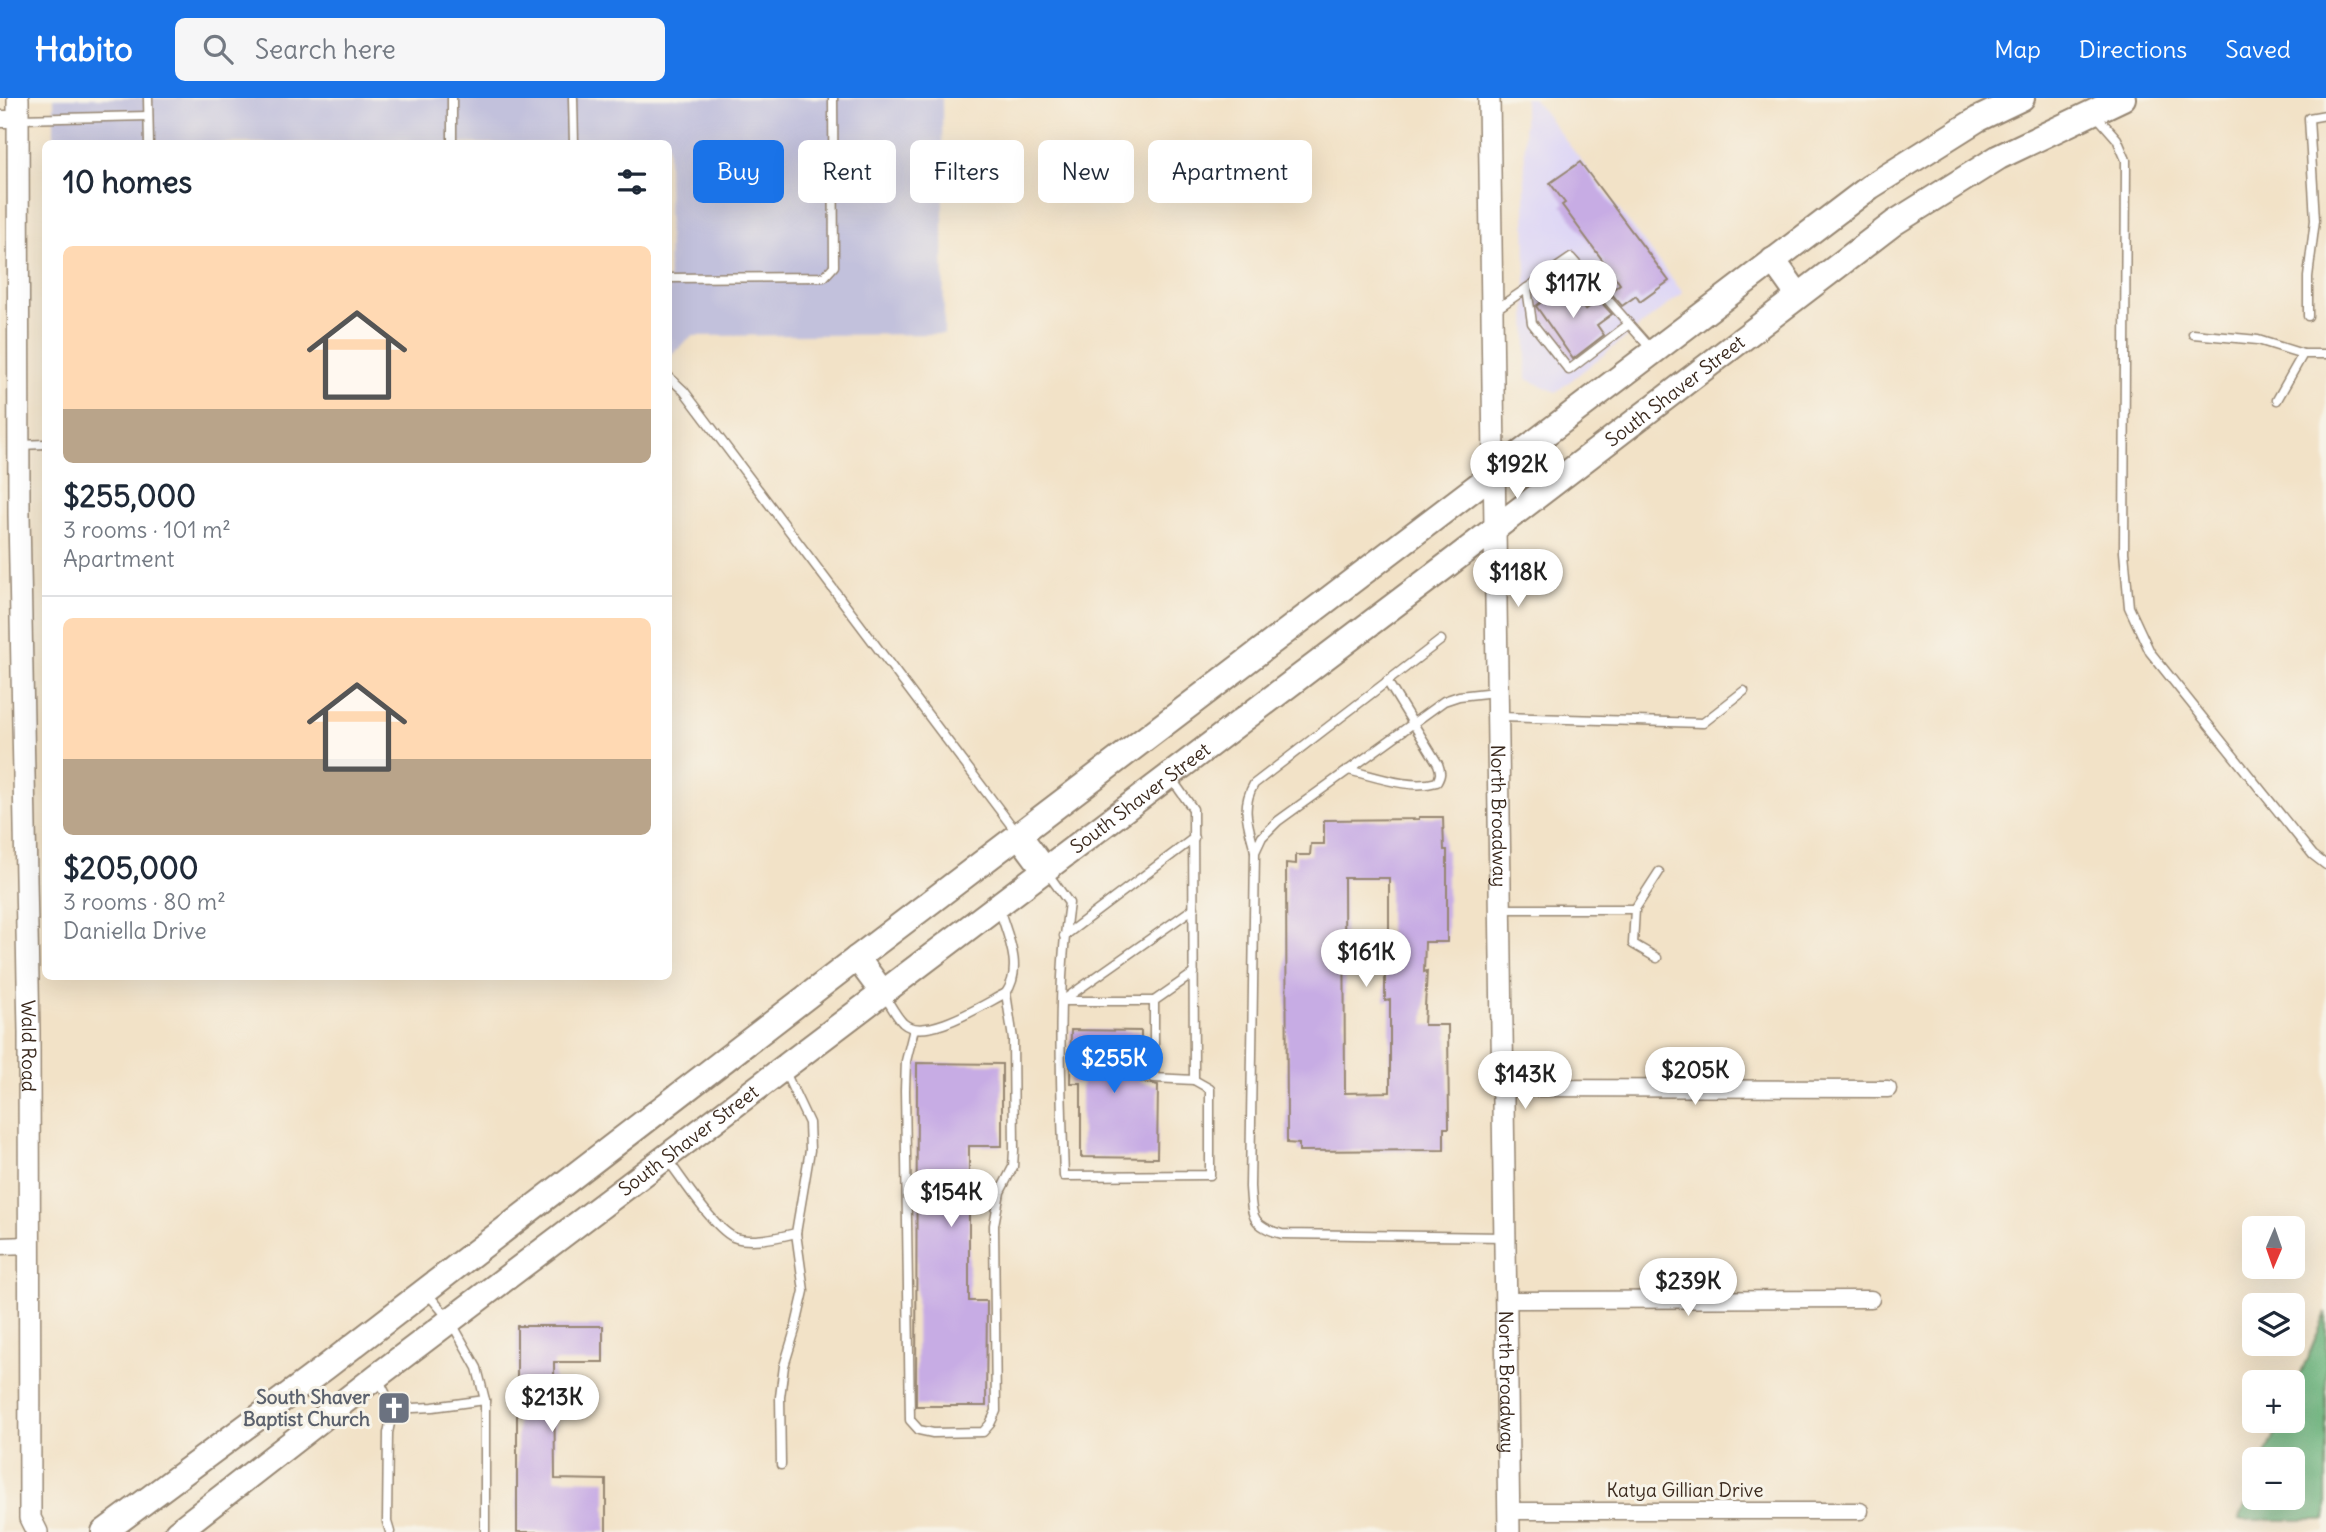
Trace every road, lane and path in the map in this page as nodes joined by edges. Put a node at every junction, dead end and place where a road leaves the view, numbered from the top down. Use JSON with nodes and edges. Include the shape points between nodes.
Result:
{"nodes":[{"id":1,"x":148,"y":98,"type":"edge"},
{"id":2,"x":452,"y":98,"type":"edge"},
{"id":3,"x":573,"y":98,"type":"edge"},
{"id":4,"x":833,"y":98,"type":"edge"},
{"id":5,"x":1489,"y":98,"type":"edge"},
{"id":6,"x":2022,"y":98,"type":"edge"},
{"id":7,"x":2123,"y":98,"type":"edge"},
{"id":8,"x":2089,"y":105,"type":"edge"},
{"id":9,"x":12,"y":112,"type":"edge"},
{"id":10,"x":2326,"y":115,"type":"edge"},
{"id":11,"x":148,"y":117,"type":"junction"},
{"id":12,"x":149,"y":140,"type":"edge"},
{"id":13,"x":452,"y":140,"type":"edge"},
{"id":14,"x":573,"y":140,"type":"edge"},
{"id":15,"x":1773,"y":260,"type":"junction"},
{"id":16,"x":672,"y":278,"type":"edge"},
{"id":17,"x":1527,"y":288,"type":"junction"},
{"id":18,"x":1798,"y":295,"type":"junction"},
{"id":19,"x":1492,"y":312,"type":"junction"},
{"id":20,"x":2308,"y":316,"type":"dead end"},
{"id":21,"x":1629,"y":324,"type":"junction"},
{"id":22,"x":2193,"y":334,"type":"dead end"},
{"id":23,"x":1654,"y":352,"type":"junction"},
{"id":24,"x":2303,"y":354,"type":"junction"},
{"id":25,"x":2326,"y":354,"type":"edge"},
{"id":26,"x":672,"y":380,"type":"edge"},
{"id":27,"x":2277,"y":400,"type":"dead end"},
{"id":28,"x":42,"y":444,"type":"edge"},
{"id":29,"x":19,"y":445,"type":"junction"},
{"id":30,"x":1495,"y":474,"type":"junction"},
{"id":31,"x":1496,"y":528,"type":"junction"},
{"id":32,"x":1441,"y":640,"type":"dead end"},
{"id":33,"x":1387,"y":681,"type":"junction"},
{"id":34,"x":1497,"y":691,"type":"junction"},
{"id":35,"x":1744,"y":691,"type":"dead end"},
{"id":36,"x":1498,"y":717,"type":"junction"},
{"id":37,"x":1413,"y":724,"type":"junction"},
{"id":38,"x":1348,"y":770,"type":"junction"},
{"id":39,"x":1169,"y":776,"type":"junction"},
{"id":40,"x":1019,"y":835,"type":"junction"},
{"id":41,"x":1194,"y":838,"type":"junction"},
{"id":42,"x":1255,"y":852,"type":"junction"},
{"id":43,"x":2326,"y":865,"type":"edge"},
{"id":44,"x":1045,"y":870,"type":"junction"},
{"id":45,"x":1660,"y":872,"type":"dead end"},
{"id":46,"x":998,"y":905,"type":"junction"},
{"id":47,"x":1194,"y":908,"type":"junction"},
{"id":48,"x":1500,"y":909,"type":"junction"},
{"id":49,"x":1635,"y":909,"type":"junction"},
{"id":50,"x":1065,"y":936,"type":"junction"},
{"id":51,"x":857,"y":958,"type":"junction"},
{"id":52,"x":1657,"y":958,"type":"dead end"},
{"id":53,"x":1194,"y":973,"type":"junction"},
{"id":54,"x":883,"y":993,"type":"junction"},
{"id":55,"x":1006,"y":993,"type":"junction"},
{"id":56,"x":1062,"y":1001,"type":"junction"},
{"id":57,"x":1154,"y":1001,"type":"junction"},
{"id":58,"x":914,"y":1029,"type":"junction"},
{"id":59,"x":783,"y":1068,"type":"junction"},
{"id":60,"x":1194,"y":1080,"type":"junction"},
{"id":61,"x":1503,"y":1088,"type":"junction"},
{"id":62,"x":1888,"y":1089,"type":"dead end"},
{"id":63,"x":643,"y":1124,"type":"junction"},
{"id":64,"x":666,"y":1157,"type":"junction"},
{"id":65,"x":796,"y":1233,"type":"junction"},
{"id":66,"x":1505,"y":1237,"type":"junction"},
{"id":67,"x":28,"y":1245,"type":"junction"},
{"id":68,"x":0,"y":1246,"type":"edge"},
{"id":69,"x":425,"y":1291,"type":"junction"},
{"id":70,"x":1871,"y":1299,"type":"dead end"},
{"id":71,"x":1505,"y":1300,"type":"junction"},
{"id":72,"x":450,"y":1320,"type":"junction"},
{"id":73,"x":377,"y":1376,"type":"junction"},
{"id":74,"x":485,"y":1400,"type":"junction"},
{"id":75,"x":393,"y":1409,"type":"junction"},
{"id":76,"x":781,"y":1465,"type":"dead end"},
{"id":77,"x":1860,"y":1511,"type":"dead end"},
{"id":78,"x":1509,"y":1522,"type":"edge"},
{"id":79,"x":37,"y":1532,"type":"edge"},
{"id":80,"x":104,"y":1532,"type":"edge"},
{"id":81,"x":177,"y":1532,"type":"edge"},
{"id":82,"x":390,"y":1532,"type":"edge"},
{"id":83,"x":485,"y":1532,"type":"edge"}],
"edges":[{"from":1,"to":11,"type":"lane"},
{"from":2,"to":13,"type":"lane"},
{"from":3,"to":14,"type":"lane"},
{"from":4,"to":16,"type":"lane","via":[[834,266],[824,277]]},
{"from":5,"to":19,"type":"street","name":"North Broadway"},
{"from":6,"to":15,"type":"main road","name":"South Shaver Street","via":[[1978,119],[1870,187]]},
{"from":7,"to":8,"type":"main road","name":"South Shaver Street"},
{"from":8,"to":18,"type":"main road","name":"South Shaver Street","via":[[1906,215]]},
{"from":8,"to":43,"type":"lane","via":[[2117,139],[2126,160],[2124,552],[2129,607],[2150,652],[2313,855]]},
{"from":9,"to":11,"type":"lane"},
{"from":9,"to":29,"type":"street","name":"Wald Road"},
{"from":10,"to":20,"type":"lane","via":[[2309,118],[2315,220]]},
{"from":11,"to":12,"type":"lane"},
{"from":15,"to":18,"type":"main road"},
{"from":15,"to":23,"type":"main road","name":"South Shaver Street"},
{"from":17,"to":19,"type":"lane"},
{"from":17,"to":21,"type":"lane","via":[[1571,258]]},
{"from":17,"to":21,"type":"lane","via":[[1532,323],[1569,370]]},
{"from":18,"to":31,"type":"main road","name":"South Shaver Street"},
{"from":19,"to":30,"type":"street","name":"North Broadway"},
{"from":21,"to":23,"type":"lane"},
{"from":22,"to":24,"type":"lane","via":[[2258,340]]},
{"from":23,"to":30,"type":"main road","name":"South Shaver Street"},
{"from":24,"to":25,"type":"lane"},
{"from":24,"to":27,"type":"lane"},
{"from":26,"to":40,"type":"lane"},
{"from":28,"to":29,"type":"lane"},
{"from":29,"to":67,"type":"street","name":"Wald Road"},
{"from":30,"to":31,"type":"street","name":"North Broadway"},
{"from":30,"to":40,"type":"main road","name":"South Shaver Street"},
{"from":31,"to":34,"type":"street","name":"North Broadway"},
{"from":31,"to":39,"type":"main road","name":"South Shaver Street"},
{"from":32,"to":33,"type":"lane"},
{"from":33,"to":37,"type":"lane"},
{"from":33,"to":42,"type":"lane","via":[[1254,784],[1246,798]]},
{"from":34,"to":36,"type":"street","name":"North Broadway"},
{"from":34,"to":37,"type":"lane","via":[[1444,701]]},
{"from":35,"to":36,"type":"lane","via":[[1703,723]]},
{"from":36,"to":48,"type":"street","name":"North Broadway"},
{"from":37,"to":38,"type":"lane"},
{"from":37,"to":38,"type":"lane","via":[[1438,764],[1437,782],[1413,785]]},
{"from":38,"to":42,"type":"lane","via":[[1278,821]]},
{"from":39,"to":41,"type":"lane","via":[[1193,809]]},
{"from":39,"to":44,"type":"main road","name":"South Shaver Street"},
{"from":40,"to":44,"type":"main road"},
{"from":40,"to":51,"type":"main road","name":"South Shaver Street"},
{"from":41,"to":47,"type":"lane"},
{"from":41,"to":50,"type":"lane"},
{"from":42,"to":66,"type":"lane","via":[[1250,1187],[1256,1220],[1265,1230],[1282,1234]]},
{"from":44,"to":46,"type":"main road","name":"South Shaver Street"},
{"from":44,"to":50,"type":"lane","via":[[1069,903]]},
{"from":45,"to":49,"type":"lane"},
{"from":46,"to":54,"type":"main road","name":"South Shaver Street"},
{"from":46,"to":55,"type":"lane","via":[[1014,959],[1014,982]]},
{"from":47,"to":53,"type":"lane"},
{"from":47,"to":56,"type":"lane"},
{"from":48,"to":49,"type":"lane"},
{"from":48,"to":61,"type":"street","name":"North Broadway"},
{"from":49,"to":52,"type":"lane","via":[[1633,944]]},
{"from":50,"to":56,"type":"lane"},
{"from":51,"to":54,"type":"main road"},
{"from":51,"to":63,"type":"main road","name":"South Shaver Street"},
{"from":53,"to":57,"type":"lane"},
{"from":53,"to":60,"type":"lane"},
{"from":54,"to":58,"type":"lane","via":[[904,1024]]},
{"from":54,"to":59,"type":"main road","name":"South Shaver Street"},
{"from":55,"to":58,"type":"lane","via":[[933,1029]]},
{"from":55,"to":58,"type":"lane","via":[[1013,1039],[1014,1158],[993,1225],[996,1411],[983,1432],[933,1433],[919,1430],[910,1420],[905,1090]]},
{"from":56,"to":57,"type":"lane"},
{"from":56,"to":60,"type":"lane","via":[[1064,1176],[1210,1175],[1210,1089]]},
{"from":57,"to":60,"type":"lane","via":[[1154,1078]]},
{"from":59,"to":64,"type":"main road","name":"South Shaver Street"},
{"from":59,"to":65,"type":"lane","via":[[808,1123],[810,1150]]},
{"from":61,"to":62,"type":"street"},
{"from":61,"to":66,"type":"street","name":"North Broadway"},
{"from":63,"to":64,"type":"main road"},
{"from":63,"to":69,"type":"main road","name":"South Shaver Street"},
{"from":64,"to":65,"type":"lane","via":[[716,1224],[735,1238],[778,1238]]},
{"from":64,"to":72,"type":"main road","name":"South Shaver Street"},
{"from":65,"to":76,"type":"lane","via":[[804,1291],[784,1366]]},
{"from":66,"to":71,"type":"street","name":"North Broadway"},
{"from":67,"to":68,"type":"street"},
{"from":67,"to":79,"type":"street","name":"Wald Road","via":[[30,1518]]},
{"from":69,"to":72,"type":"lane"},
{"from":69,"to":80,"type":"main road","name":"South Shaver Street"},
{"from":70,"to":71,"type":"street"},
{"from":71,"to":78,"type":"street","name":"North Broadway"},
{"from":72,"to":73,"type":"main road","name":"South Shaver Street"},
{"from":72,"to":74,"type":"lane","via":[[477,1368]]},
{"from":73,"to":75,"type":"lane"},
{"from":73,"to":81,"type":"main road","name":"South Shaver Street"},
{"from":74,"to":75,"type":"lane"},
{"from":74,"to":83,"type":"lane"},
{"from":75,"to":82,"type":"lane","via":[[388,1433]]},
{"from":77,"to":78,"type":"street","name":"Katya Gillian Drive"}]}
